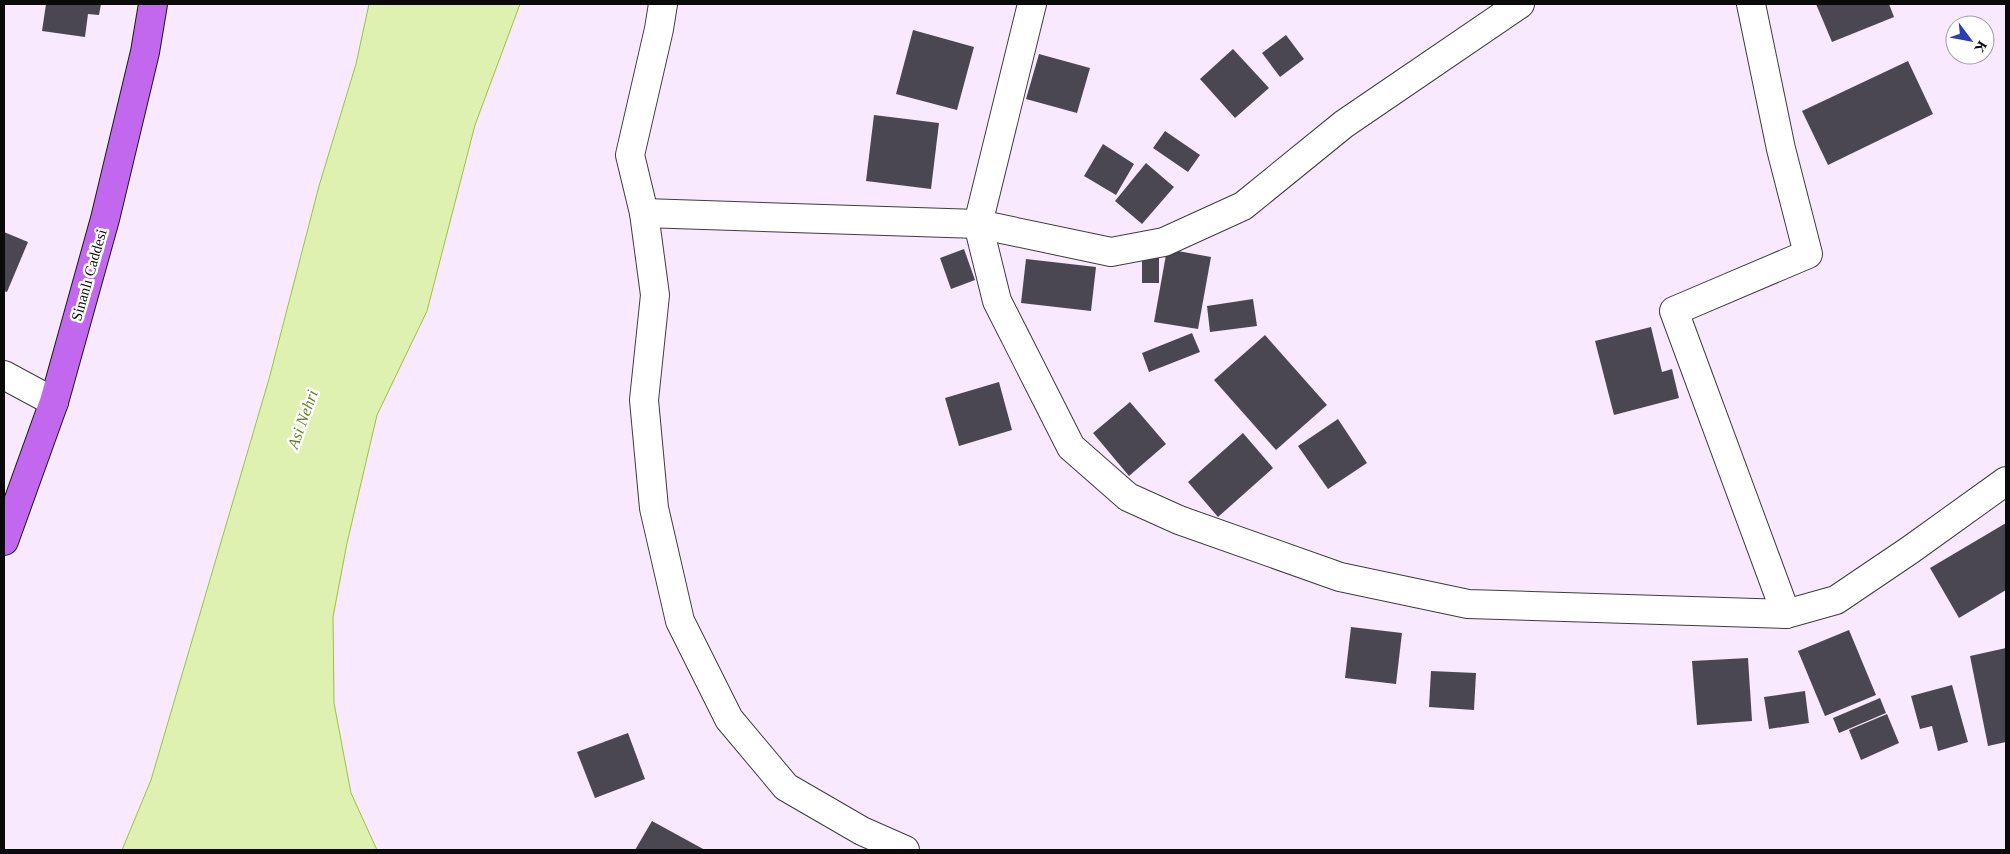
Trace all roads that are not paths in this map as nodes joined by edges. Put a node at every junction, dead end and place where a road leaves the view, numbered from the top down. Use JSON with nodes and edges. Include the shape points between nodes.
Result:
{"nodes":[{"id":1,"x":153,"y":4,"type":"edge"},
{"id":2,"x":663,"y":4,"type":"edge"},
{"id":3,"x":1032,"y":4,"type":"edge"},
{"id":4,"x":1520,"y":4,"type":"edge"},
{"id":5,"x":1751,"y":4,"type":"edge"},
{"id":6,"x":644,"y":213,"type":"junction"},
{"id":7,"x":978,"y":224,"type":"junction"},
{"id":8,"x":4,"y":375,"type":"edge"},
{"id":9,"x":54,"y":402,"type":"junction"},
{"id":10,"x":2006,"y":481,"type":"edge"},
{"id":11,"x":4,"y":541,"type":"edge"},
{"id":12,"x":1786,"y":614,"type":"junction"},
{"id":13,"x":905,"y":850,"type":"edge"}],
"edges":[{"from":1,"to":9,"type":"main road","name":"Sinanlı Caddesi","via":[[145,52],[105,219]]},
{"from":2,"to":6,"type":"street","via":[[630,155]]},
{"from":3,"to":7,"type":"street"},
{"from":4,"to":7,"type":"street","via":[[1344,124],[1243,206],[1164,242],[1111,252]]},
{"from":5,"to":12,"type":"street","via":[[1781,150],[1808,254],[1674,312]]},
{"from":6,"to":7,"type":"street"},
{"from":6,"to":13,"type":"street","via":[[655,296],[644,400],[654,508],[680,621],[729,719],[786,787],[862,831]]},
{"from":7,"to":12,"type":"street","via":[[997,302],[1070,447],[1128,497],[1178,520],[1340,577],[1468,604]]},
{"from":8,"to":9,"type":"street"},
{"from":9,"to":11,"type":"main road","name":"Sinanlı Caddesi"},
{"from":10,"to":12,"type":"street","via":[[1836,600]]}]}
